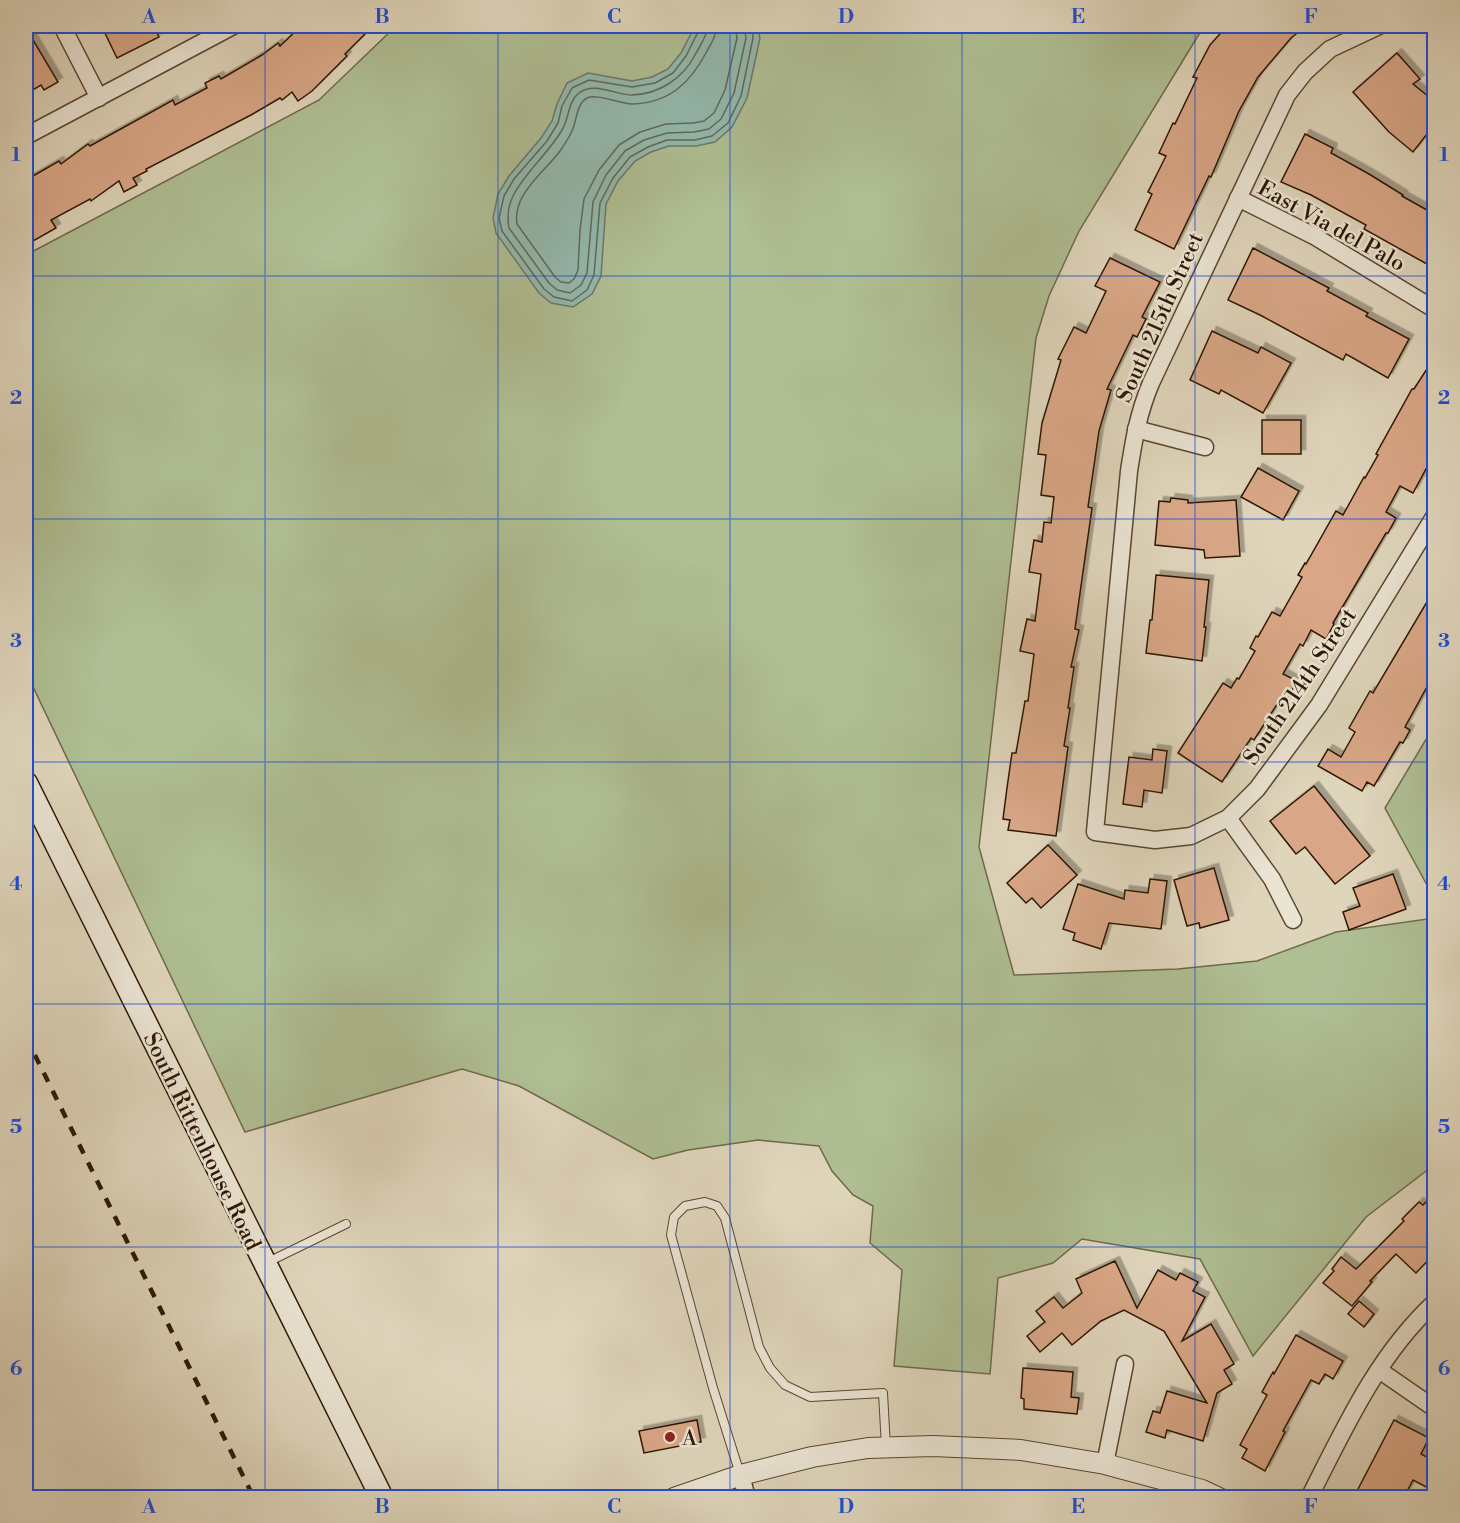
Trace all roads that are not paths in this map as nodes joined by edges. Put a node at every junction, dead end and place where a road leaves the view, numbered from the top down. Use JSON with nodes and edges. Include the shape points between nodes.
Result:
{"nodes":[{"id":1,"x":62,"y":26,"type":"edge"},
{"id":2,"x":233,"y":26,"type":"edge"},
{"id":3,"x":1379,"y":26,"type":"edge"},
{"id":4,"x":99,"y":98,"type":"junction"},
{"id":5,"x":26,"y":136,"type":"edge"},
{"id":6,"x":1238,"y":198,"type":"junction"},
{"id":7,"x":1434,"y":309,"type":"edge"},
{"id":8,"x":1136,"y":429,"type":"junction"},
{"id":9,"x":1205,"y":447,"type":"dead end"},
{"id":10,"x":1434,"y":517,"type":"edge"},
{"id":11,"x":26,"y":783,"type":"edge"},
{"id":12,"x":1227,"y":818,"type":"junction"},
{"id":13,"x":1095,"y":832,"type":"joint"},
{"id":14,"x":1293,"y":920,"type":"dead end"},
{"id":15,"x":346,"y":1224,"type":"dead end"},
{"id":16,"x":265,"y":1264,"type":"junction"},
{"id":17,"x":1434,"y":1303,"type":"edge"},
{"id":18,"x":1125,"y":1364,"type":"dead end"},
{"id":19,"x":1379,"y":1370,"type":"junction"},
{"id":20,"x":1434,"y":1408,"type":"edge"},
{"id":21,"x":886,"y":1448,"type":"junction"},
{"id":22,"x":1105,"y":1464,"type":"junction"},
{"id":23,"x":741,"y":1474,"type":"junction"},
{"id":24,"x":382,"y":1497,"type":"edge"},
{"id":25,"x":674,"y":1497,"type":"edge"},
{"id":26,"x":747,"y":1497,"type":"edge"},
{"id":27,"x":1219,"y":1497,"type":"edge"},
{"id":28,"x":1309,"y":1497,"type":"edge"}],
"edges":[{"from":1,"to":4,"type":"street"},
{"from":2,"to":4,"type":"street"},
{"from":3,"to":6,"type":"street","name":"South 215th Street","via":[[1330,49],[1305,72],[1287,95]]},
{"from":4,"to":5,"type":"street"},
{"from":6,"to":7,"type":"street","name":"East Via del Palo","via":[[1314,236]]},
{"from":6,"to":8,"type":"street","name":"South 215th Street","via":[[1150,383]]},
{"from":8,"to":9,"type":"street"},
{"from":8,"to":13,"type":"street","name":"South 215th Street","via":[[1127,483]]},
{"from":10,"to":12,"type":"street","name":"South 214th Street","via":[[1319,705],[1257,789]]},
{"from":11,"to":16,"type":"main road","name":"South Rittenhouse Road"},
{"from":12,"to":13,"type":"street","name":"South 214th Street","via":[[1191,836],[1155,840]]},
{"from":12,"to":14,"type":"street","via":[[1272,879]]},
{"from":15,"to":16,"type":"lane"},
{"from":16,"to":24,"type":"main road","name":"South Rittenhouse Road"},
{"from":17,"to":19,"type":"street"},
{"from":18,"to":22,"type":"street"},
{"from":19,"to":20,"type":"street"},
{"from":19,"to":28,"type":"street","via":[[1356,1405]]},
{"from":21,"to":22,"type":"street","via":[[1020,1450]]},
{"from":21,"to":23,"type":"street","via":[[812,1457]]},
{"from":21,"to":23,"type":"lane","via":[[883,1393],[810,1397],[785,1385],[770,1368],[759,1347],[725,1218],[717,1206],[705,1202],[685,1206],[674,1217],[671,1235]]},
{"from":22,"to":27,"type":"street"},
{"from":23,"to":25,"type":"street"},
{"from":23,"to":26,"type":"street"}]}
